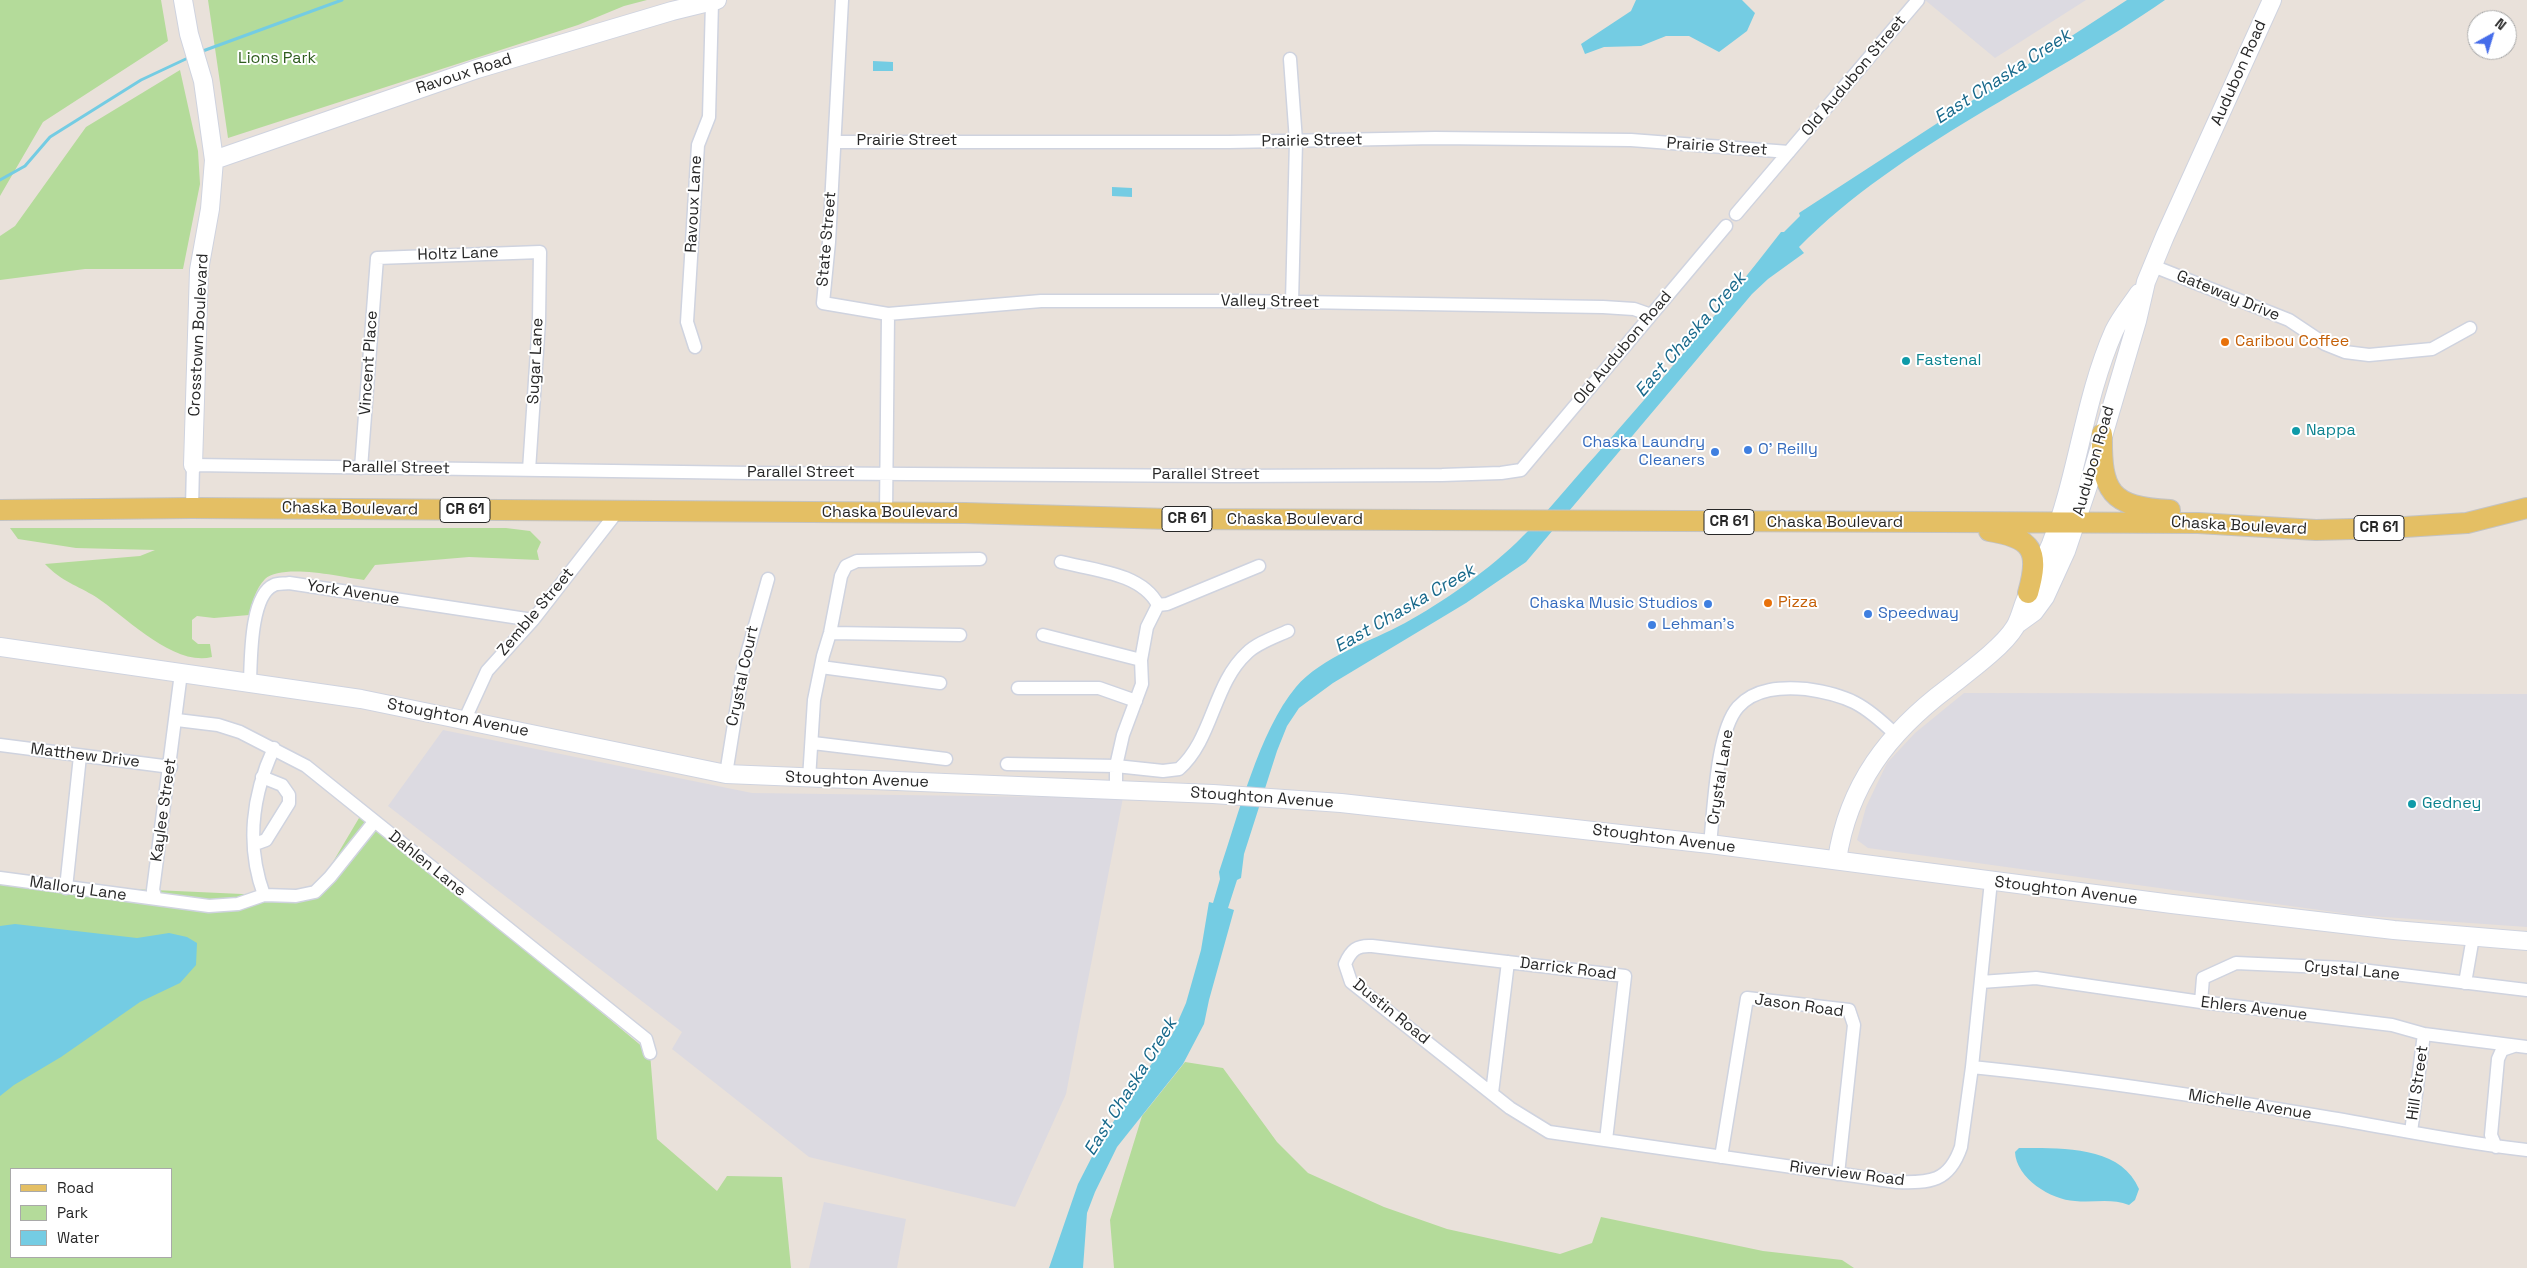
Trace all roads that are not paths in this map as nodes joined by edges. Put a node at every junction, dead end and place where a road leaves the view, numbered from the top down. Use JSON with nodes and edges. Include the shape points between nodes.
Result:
{"nodes":[{"id":1,"x":183,"y":0,"type":"edge"},
{"id":2,"x":842,"y":0,"type":"edge"},
{"id":3,"x":1918,"y":0,"type":"edge"},
{"id":4,"x":2272,"y":0,"type":"edge"},
{"id":5,"x":715,"y":1,"type":"edge"},
{"id":6,"x":1290,"y":59,"type":"dead end"},
{"id":7,"x":1296,"y":141,"type":"junction"},
{"id":8,"x":835,"y":142,"type":"junction"},
{"id":9,"x":1789,"y":152,"type":"junction"},
{"id":10,"x":214,"y":160,"type":"junction"},
{"id":11,"x":1736,"y":214,"type":"dead end"},
{"id":12,"x":1726,"y":226,"type":"dead end"},
{"id":13,"x":540,"y":252,"type":"joint"},
{"id":14,"x":377,"y":258,"type":"joint"},
{"id":15,"x":2150,"y":274,"type":"junction"},
{"id":16,"x":1292,"y":302,"type":"junction"},
{"id":17,"x":888,"y":314,"type":"junction"},
{"id":18,"x":1651,"y":315,"type":"junction"},
{"id":19,"x":2470,"y":328,"type":"dead end"},
{"id":20,"x":695,"y":347,"type":"dead end"},
{"id":21,"x":2102,"y":434,"type":"junction"},
{"id":22,"x":193,"y":465,"type":"junction"},
{"id":23,"x":361,"y":468,"type":"junction"},
{"id":24,"x":530,"y":470,"type":"junction"},
{"id":25,"x":1521,"y":470,"type":"joint"},
{"id":26,"x":886,"y":473,"type":"junction"},
{"id":27,"x":192,"y":508,"type":"junction"},
{"id":28,"x":2527,"y":508,"type":"edge"},
{"id":29,"x":0,"y":510,"type":"edge"},
{"id":30,"x":617,"y":512,"type":"junction"},
{"id":31,"x":886,"y":513,"type":"junction"},
{"id":32,"x":1932,"y":523,"type":"junction"},
{"id":33,"x":2066,"y":523,"type":"junction"},
{"id":34,"x":2230,"y":524,"type":"junction"},
{"id":35,"x":980,"y":559,"type":"dead end"},
{"id":36,"x":1061,"y":562,"type":"dead end"},
{"id":37,"x":1259,"y":566,"type":"dead end"},
{"id":38,"x":768,"y":579,"type":"dead end"},
{"id":39,"x":2028,"y":593,"type":"junction"},
{"id":40,"x":1158,"y":605,"type":"junction"},
{"id":41,"x":533,"y":620,"type":"junction"},
{"id":42,"x":2016,"y":625,"type":"junction"},
{"id":43,"x":1288,"y":630,"type":"dead end"},
{"id":44,"x":830,"y":634,"type":"junction"},
{"id":45,"x":1043,"y":634,"type":"dead end"},
{"id":46,"x":960,"y":636,"type":"dead end"},
{"id":47,"x":0,"y":647,"type":"edge"},
{"id":48,"x":1141,"y":660,"type":"junction"},
{"id":49,"x":821,"y":667,"type":"junction"},
{"id":50,"x":181,"y":672,"type":"junction"},
{"id":51,"x":250,"y":681,"type":"junction"},
{"id":52,"x":940,"y":683,"type":"dead end"},
{"id":53,"x":1018,"y":688,"type":"dead end"},
{"id":54,"x":1136,"y":701,"type":"junction"},
{"id":55,"x":465,"y":719,"type":"junction"},
{"id":56,"x":177,"y":720,"type":"junction"},
{"id":57,"x":1894,"y":734,"type":"junction"},
{"id":58,"x":813,"y":743,"type":"junction"},
{"id":59,"x":0,"y":745,"type":"edge"},
{"id":60,"x":274,"y":748,"type":"junction"},
{"id":61,"x":80,"y":756,"type":"junction"},
{"id":62,"x":946,"y":759,"type":"dead end"},
{"id":63,"x":1007,"y":764,"type":"dead end"},
{"id":64,"x":1116,"y":766,"type":"junction"},
{"id":65,"x":171,"y":767,"type":"junction"},
{"id":66,"x":726,"y":774,"type":"junction"},
{"id":67,"x":262,"y":777,"type":"junction"},
{"id":68,"x":810,"y":779,"type":"junction"},
{"id":69,"x":1116,"y":791,"type":"junction"},
{"id":70,"x":374,"y":822,"type":"junction"},
{"id":71,"x":255,"y":844,"type":"junction"},
{"id":72,"x":1710,"y":844,"type":"junction"},
{"id":73,"x":1837,"y":860,"type":"junction"},
{"id":74,"x":0,"y":878,"type":"edge"},
{"id":75,"x":1991,"y":882,"type":"junction"},
{"id":76,"x":66,"y":888,"type":"junction"},
{"id":77,"x":264,"y":895,"type":"junction"},
{"id":78,"x":156,"y":899,"type":"junction"},
{"id":79,"x":2473,"y":937,"type":"junction"},
{"id":80,"x":2527,"y":941,"type":"edge"},
{"id":81,"x":1508,"y":962,"type":"junction"},
{"id":82,"x":1981,"y":982,"type":"junction"},
{"id":83,"x":2465,"y":983,"type":"junction"},
{"id":84,"x":2527,"y":990,"type":"edge"},
{"id":85,"x":2201,"y":1002,"type":"junction"},
{"id":86,"x":2424,"y":1034,"type":"junction"},
{"id":87,"x":2514,"y":1046,"type":"junction"},
{"id":88,"x":2527,"y":1047,"type":"edge"},
{"id":89,"x":650,"y":1053,"type":"dead end"},
{"id":90,"x":1972,"y":1067,"type":"junction"},
{"id":91,"x":1492,"y":1092,"type":"junction"},
{"id":92,"x":2411,"y":1132,"type":"junction"},
{"id":93,"x":1606,"y":1140,"type":"junction"},
{"id":94,"x":2496,"y":1147,"type":"junction"},
{"id":95,"x":2527,"y":1150,"type":"edge"},
{"id":96,"x":1721,"y":1157,"type":"junction"},
{"id":97,"x":1838,"y":1174,"type":"junction"}],
"edges":[{"from":1,"to":10,"type":"street","name":"Crosstown Boulevard","via":[[201,72]]},
{"from":2,"to":8,"type":"street","name":"State Street"},
{"from":3,"to":9,"type":"street","name":"Old Audubon Street"},
{"from":4,"to":15,"type":"street","name":"Audubon Road"},
{"from":5,"to":10,"type":"street","name":"Ravoux Road","via":[[477,68]]},
{"from":5,"to":20,"type":"street","name":"Ravoux Lane","via":[[709,116],[698,145],[687,322]]},
{"from":6,"to":7,"type":"street"},
{"from":7,"to":8,"type":"street","name":"Prairie Street"},
{"from":7,"to":9,"type":"street","name":"Prairie Street","via":[[1435,138],[1631,140]]},
{"from":7,"to":16,"type":"street"},
{"from":8,"to":17,"type":"street","name":"State Street","via":[[822,303]]},
{"from":9,"to":11,"type":"street"},
{"from":10,"to":22,"type":"street","name":"Crosstown Boulevard","via":[[210,209],[199,270]]},
{"from":12,"to":18,"type":"street","name":"Old Audubon Road"},
{"from":13,"to":14,"type":"street","name":"Holtz Lane"},
{"from":13,"to":24,"type":"street","name":"Sugar Lane"},
{"from":14,"to":23,"type":"street","name":"Vincent Place"},
{"from":15,"to":19,"type":"street","name":"Gateway Drive","via":[[2289,320],[2325,344],[2345,352],[2369,355],[2432,349]]},
{"from":15,"to":21,"type":"street","name":"Audubon Road"},
{"from":15,"to":33,"type":"street","name":"Audubon Road","via":[[2115,328],[2101,364]]},
{"from":16,"to":17,"type":"street","name":"Valley Street","via":[[1041,301]]},
{"from":16,"to":18,"type":"street","name":"Valley Street","via":[[1603,307],[1634,309]]},
{"from":17,"to":26,"type":"street"},
{"from":18,"to":25,"type":"street","name":"Old Audubon Road"},
{"from":21,"to":33,"type":"street","name":"Audubon Road"},
{"from":21,"to":34,"type":"main road","via":[[2104,475],[2113,493],[2121,500],[2141,509],[2179,511]]},
{"from":22,"to":23,"type":"street","name":"Parallel Street"},
{"from":22,"to":27,"type":"street"},
{"from":23,"to":24,"type":"street","name":"Parallel Street"},
{"from":24,"to":26,"type":"street","name":"Parallel Street"},
{"from":25,"to":26,"type":"street","name":"Parallel Street","via":[[1410,475]]},
{"from":26,"to":31,"type":"street"},
{"from":27,"to":29,"type":"main road","name":"Chaska Boulevard","number":"CR 61"},
{"from":27,"to":30,"type":"main road","name":"Chaska Boulevard","number":"CR 61"},
{"from":28,"to":34,"type":"main road","name":"Chaska Boulevard","number":"CR 61","via":[[2467,523],[2389,528],[2316,530]]},
{"from":30,"to":31,"type":"main road","name":"Chaska Boulevard","number":"CR 61"},
{"from":30,"to":41,"type":"street","name":"Zemble Street"},
{"from":31,"to":32,"type":"main road","name":"Chaska Boulevard","number":"CR 61","via":[[1168,519]]},
{"from":32,"to":33,"type":"main road","name":"Chaska Boulevard","number":"CR 61"},
{"from":32,"to":39,"type":"main road","via":[[2006,534],[2018,539],[2033,555],[2035,564]]},
{"from":33,"to":34,"type":"main road","name":"Chaska Boulevard","number":"CR 61"},
{"from":33,"to":39,"type":"street","name":"Audubon Road","via":[[2051,544]]},
{"from":33,"to":42,"type":"street","name":"Audubon Road","via":[[2056,576],[2034,612]]},
{"from":35,"to":44,"type":"street","via":[[857,561],[846,566],[841,576]]},
{"from":36,"to":40,"type":"street","via":[[1128,579],[1153,595]]},
{"from":37,"to":40,"type":"street"},
{"from":38,"to":66,"type":"street","name":"Crystal Court","via":[[744,668]]},
{"from":39,"to":42,"type":"street","name":"Audubon Road"},
{"from":40,"to":48,"type":"street","via":[[1147,627]]},
{"from":41,"to":51,"type":"street","name":"York Avenue","via":[[289,583],[273,585],[264,594],[257,611],[252,634]]},
{"from":41,"to":55,"type":"street","name":"Zemble Street","via":[[486,671]]},
{"from":42,"to":57,"type":"street","name":"Audubon Road","via":[[1984,658]]},
{"from":43,"to":64,"type":"street","via":[[1248,651],[1239,662],[1224,686],[1198,746],[1179,769],[1163,771]]},
{"from":44,"to":46,"type":"street"},
{"from":44,"to":49,"type":"street"},
{"from":45,"to":48,"type":"street"},
{"from":47,"to":50,"type":"street","name":"Stoughton Avenue"},
{"from":48,"to":54,"type":"street","via":[[1142,684]]},
{"from":49,"to":52,"type":"street"},
{"from":49,"to":58,"type":"street","via":[[814,700]]},
{"from":50,"to":51,"type":"street","name":"Stoughton Avenue"},
{"from":50,"to":56,"type":"street","name":"Kaylee Street"},
{"from":51,"to":55,"type":"street","name":"Stoughton Avenue"},
{"from":53,"to":54,"type":"street","via":[[1099,688]]},
{"from":54,"to":64,"type":"street"},
{"from":55,"to":66,"type":"street","name":"Stoughton Avenue"},
{"from":56,"to":60,"type":"street","name":"Dahlen Lane","via":[[218,725]]},
{"from":56,"to":65,"type":"street","name":"Kaylee Street"},
{"from":57,"to":72,"type":"street","name":"Crystal Lane","via":[[1858,702],[1838,694],[1779,687],[1756,694],[1739,707],[1729,723],[1719,769]]},
{"from":57,"to":73,"type":"street","name":"Audubon Road","via":[[1853,798],[1841,834]]},
{"from":58,"to":62,"type":"street"},
{"from":58,"to":68,"type":"street"},
{"from":59,"to":61,"type":"street","name":"Matthew Drive"},
{"from":60,"to":67,"type":"street"},
{"from":60,"to":70,"type":"street","name":"Dahlen Lane","via":[[306,766]]},
{"from":61,"to":65,"type":"street","name":"Matthew Drive"},
{"from":61,"to":76,"type":"street"},
{"from":63,"to":64,"type":"street"},
{"from":64,"to":69,"type":"street"},
{"from":65,"to":78,"type":"street","name":"Kaylee Street","via":[[153,890]]},
{"from":66,"to":68,"type":"street","name":"Stoughton Avenue"},
{"from":67,"to":71,"type":"street","via":[[253,818]]},
{"from":67,"to":71,"type":"street","via":[[282,785],[290,803],[266,840]]},
{"from":68,"to":69,"type":"street","name":"Stoughton Avenue"},
{"from":69,"to":72,"type":"street","name":"Stoughton Avenue","via":[[1290,798]]},
{"from":70,"to":77,"type":"street","via":[[349,856],[315,892],[296,896]]},
{"from":70,"to":89,"type":"street","name":"Dahlen Lane","via":[[646,1039]]},
{"from":71,"to":77,"type":"street","via":[[257,875]]},
{"from":72,"to":73,"type":"street","name":"Stoughton Avenue"},
{"from":73,"to":75,"type":"street","name":"Stoughton Avenue"},
{"from":74,"to":76,"type":"street","name":"Mallory Lane"},
{"from":75,"to":79,"type":"street","name":"Stoughton Avenue"},
{"from":75,"to":82,"type":"street","name":"Riverview Road"},
{"from":76,"to":78,"type":"street","name":"Mallory Lane"},
{"from":77,"to":78,"type":"street","name":"Mallory Lane","via":[[238,904],[209,906]]},
{"from":79,"to":80,"type":"street","name":"Stoughton Avenue"},
{"from":79,"to":83,"type":"street"},
{"from":81,"to":91,"type":"street","name":"Darrick Road"},
{"from":81,"to":91,"type":"street","name":"Dustin Road","via":[[1361,945],[1350,953],[1345,964],[1351,982]]},
{"from":81,"to":93,"type":"street","name":"Darrick Road","via":[[1624,976]]},
{"from":82,"to":85,"type":"street","name":"Ehlers Avenue","via":[[2036,978]]},
{"from":82,"to":90,"type":"street","name":"Riverview Road"},
{"from":83,"to":84,"type":"street","name":"Crystal Lane"},
{"from":83,"to":85,"type":"street","name":"Crystal Lane","via":[[2345,968],[2236,963],[2203,978]]},
{"from":85,"to":86,"type":"street","name":"Ehlers Avenue","via":[[2392,1025]]},
{"from":86,"to":87,"type":"street","name":"Ehlers Avenue"},
{"from":86,"to":92,"type":"street","name":"Hill Street"},
{"from":87,"to":88,"type":"street","name":"Ehlers Avenue"},
{"from":87,"to":94,"type":"street","via":[[2502,1050],[2498,1059],[2491,1135]]},
{"from":90,"to":92,"type":"street","name":"Michelle Avenue","via":[[2072,1078]]},
{"from":90,"to":97,"type":"street","name":"Riverview Road","via":[[1961,1148],[1957,1160],[1944,1175],[1923,1183]]},
{"from":91,"to":93,"type":"street","name":"Riverview Road","via":[[1510,1108],[1549,1132]]},
{"from":92,"to":94,"type":"street","name":"Michelle Avenue"},
{"from":93,"to":96,"type":"street","name":"Riverview Road"},
{"from":94,"to":95,"type":"street","name":"Michelle Avenue"},
{"from":96,"to":97,"type":"street","name":"Riverview Road"},
{"from":96,"to":97,"type":"street","name":"Jason Road","via":[[1747,998],[1849,1010],[1854,1024]]}]}
